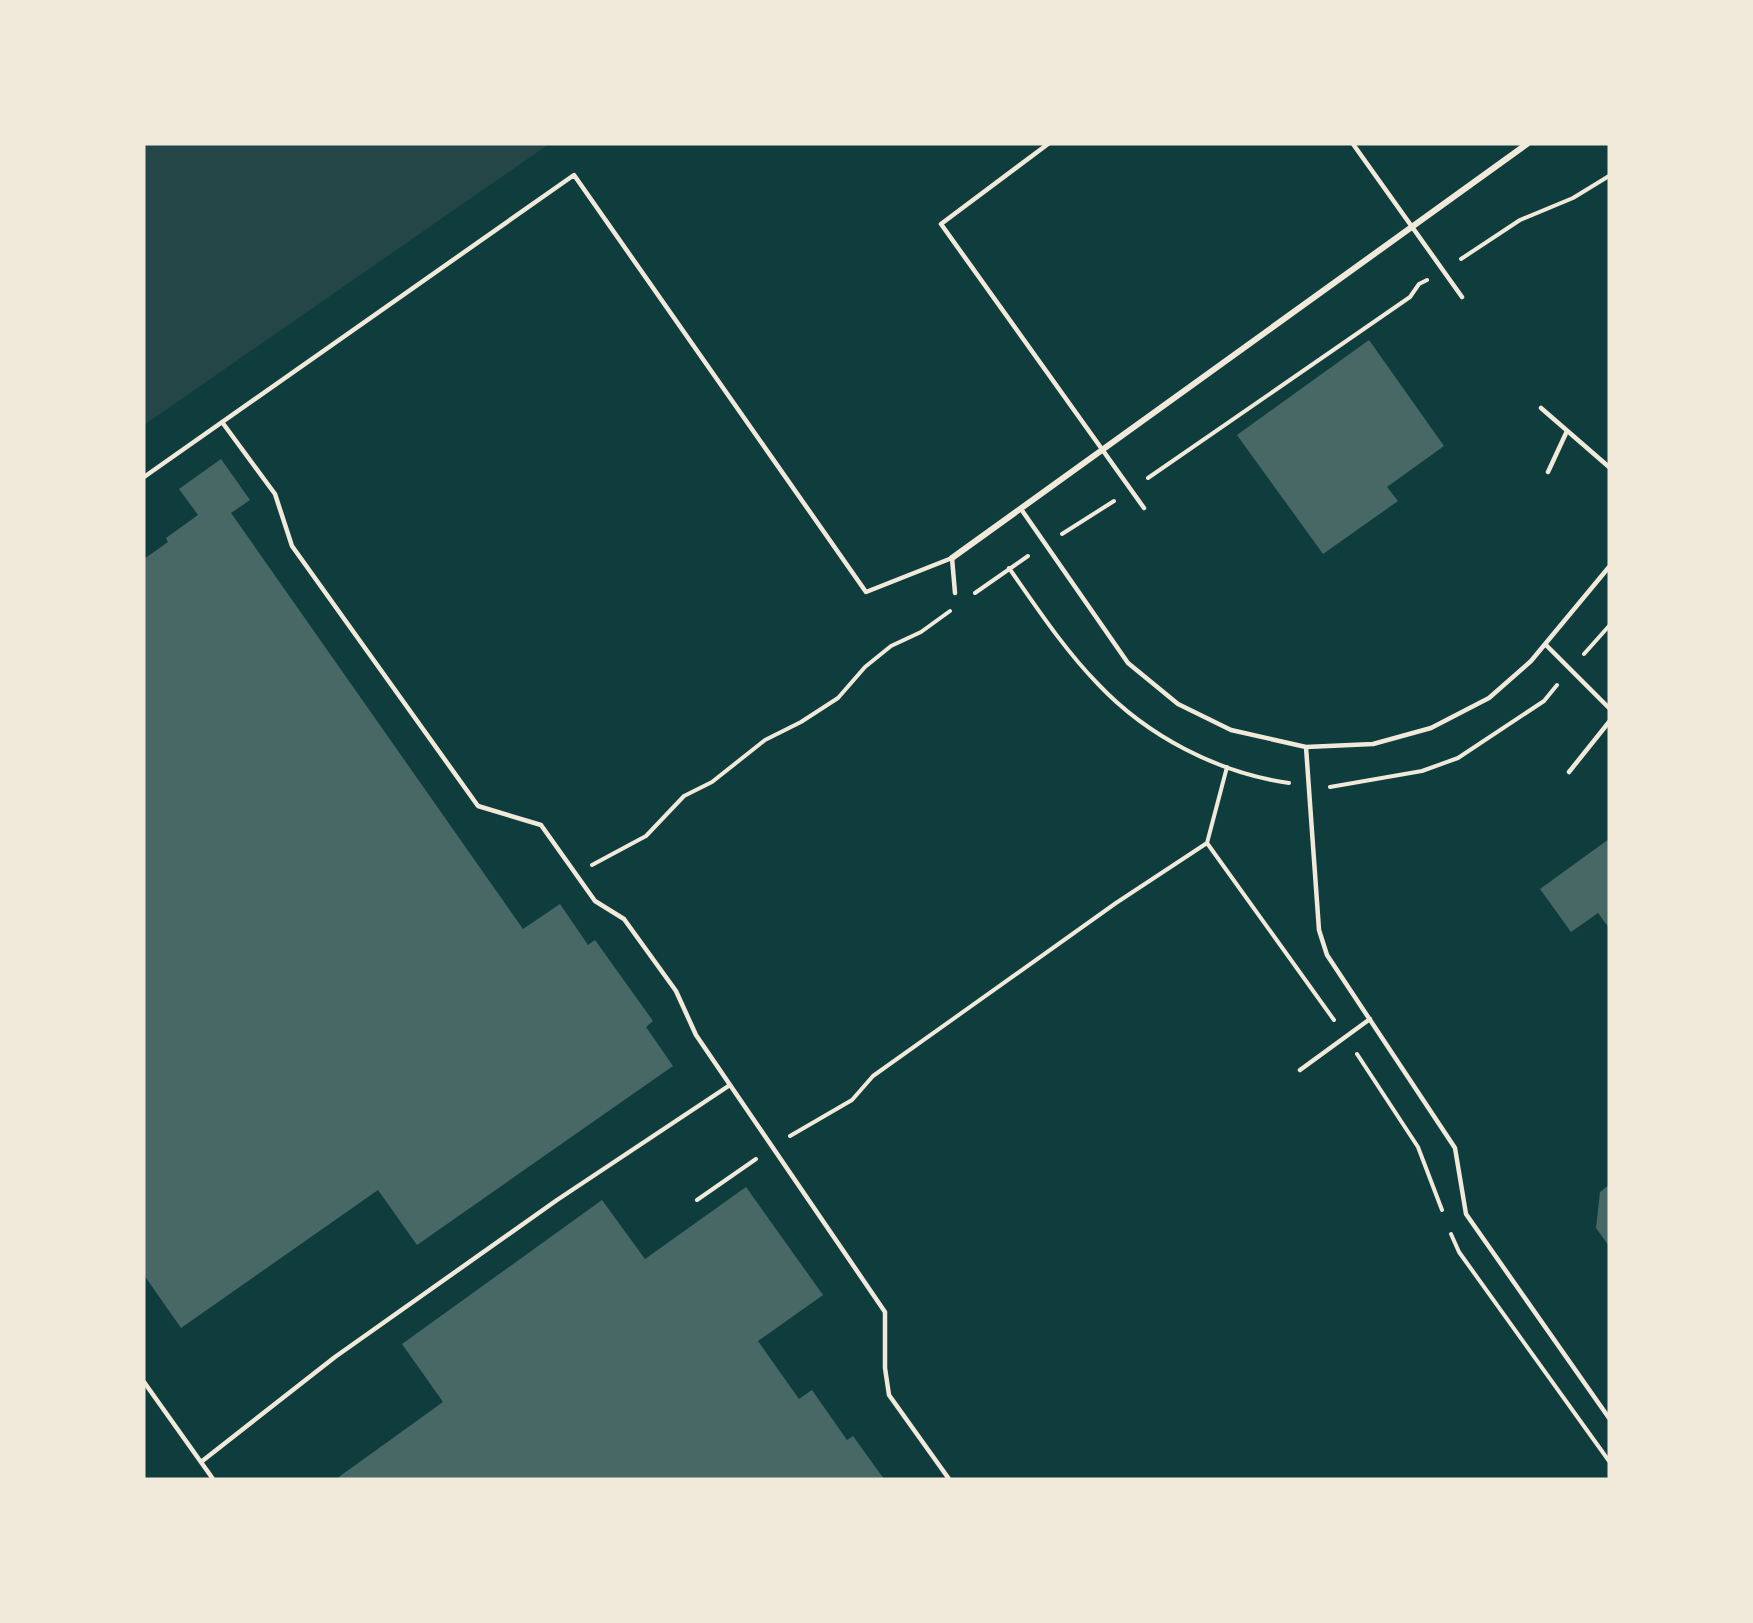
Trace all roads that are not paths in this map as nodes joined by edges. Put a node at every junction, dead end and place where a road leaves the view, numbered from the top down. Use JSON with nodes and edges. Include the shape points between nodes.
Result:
{"nodes":[{"id":1,"x":1048,"y":144,"type":"edge"},
{"id":2,"x":1353,"y":144,"type":"edge"},
{"id":3,"x":1527,"y":144,"type":"edge"},
{"id":4,"x":1412,"y":227,"type":"junction"},
{"id":5,"x":1462,"y":297,"type":"dead end"},
{"id":6,"x":1541,"y":408,"type":"dead end"},
{"id":7,"x":222,"y":422,"type":"junction"},
{"id":8,"x":1568,"y":431,"type":"junction"},
{"id":9,"x":1104,"y":450,"type":"junction"},
{"id":10,"x":1609,"y":466,"type":"edge"},
{"id":11,"x":1548,"y":472,"type":"dead end"},
{"id":12,"x":144,"y":477,"type":"edge"},
{"id":13,"x":1144,"y":508,"type":"dead end"},
{"id":14,"x":1021,"y":509,"type":"junction"},
{"id":15,"x":952,"y":558,"type":"junction"},
{"id":16,"x":1609,"y":567,"type":"edge"},
{"id":17,"x":955,"y":593,"type":"dead end"},
{"id":18,"x":1545,"y":644,"type":"junction"},
{"id":19,"x":1609,"y":708,"type":"edge"},
{"id":20,"x":1609,"y":722,"type":"edge"},
{"id":21,"x":1306,"y":747,"type":"junction"},
{"id":22,"x":1569,"y":772,"type":"dead end"},
{"id":23,"x":1370,"y":1019,"type":"junction"},
{"id":24,"x":1300,"y":1070,"type":"dead end"},
{"id":25,"x":730,"y":1084,"type":"junction"},
{"id":26,"x":144,"y":1382,"type":"edge"},
{"id":27,"x":1609,"y":1418,"type":"edge"},
{"id":28,"x":201,"y":1462,"type":"junction"},
{"id":29,"x":213,"y":1479,"type":"edge"},
{"id":30,"x":949,"y":1479,"type":"edge"}],
"edges":[{"from":1,"to":9,"type":"lane","via":[[941,224]]},
{"from":2,"to":4,"type":"lane"},
{"from":3,"to":4,"type":"street"},
{"from":4,"to":5,"type":"lane"},
{"from":4,"to":9,"type":"street"},
{"from":6,"to":8,"type":"lane"},
{"from":7,"to":12,"type":"lane"},
{"from":7,"to":15,"type":"lane","via":[[574,175],[866,592]]},
{"from":7,"to":25,"type":"lane","via":[[275,494],[292,546],[478,806],[541,825],[595,901],[624,919],[676,991],[696,1035]]},
{"from":8,"to":10,"type":"lane"},
{"from":8,"to":11,"type":"lane"},
{"from":9,"to":13,"type":"lane"},
{"from":9,"to":14,"type":"street"},
{"from":14,"to":15,"type":"street"},
{"from":14,"to":21,"type":"lane","via":[[1128,663],[1178,704],[1231,730]]},
{"from":15,"to":17,"type":"lane"},
{"from":16,"to":18,"type":"lane"},
{"from":18,"to":19,"type":"lane"},
{"from":18,"to":21,"type":"lane","via":[[1531,662],[1489,698],[1431,728],[1373,744]]},
{"from":20,"to":22,"type":"lane"},
{"from":21,"to":23,"type":"lane","via":[[1319,930],[1327,955]]},
{"from":23,"to":24,"type":"lane"},
{"from":23,"to":27,"type":"lane","via":[[1455,1148],[1466,1214]]},
{"from":25,"to":28,"type":"lane","via":[[556,1200],[335,1357]]},
{"from":25,"to":30,"type":"lane","via":[[885,1312],[889,1395]]},
{"from":26,"to":28,"type":"lane"},
{"from":28,"to":29,"type":"lane"}]}
